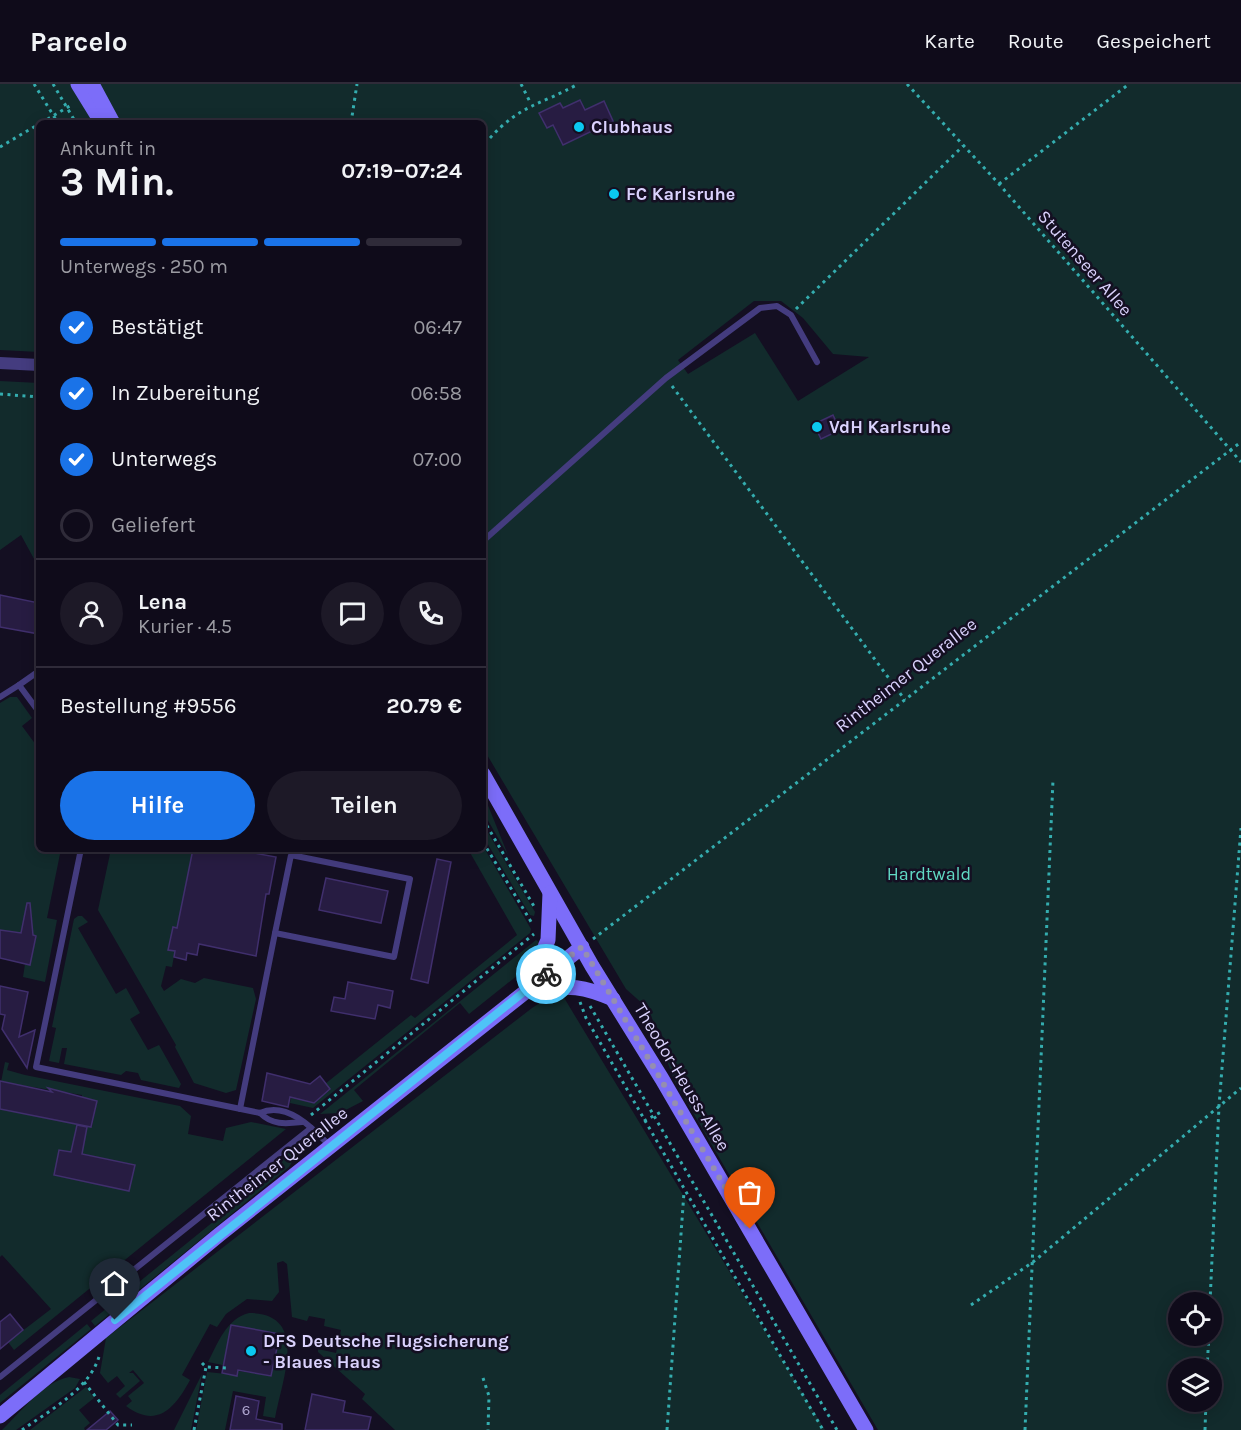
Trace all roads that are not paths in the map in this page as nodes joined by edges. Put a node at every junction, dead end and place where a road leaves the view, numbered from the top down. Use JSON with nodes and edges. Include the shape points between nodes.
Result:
{"nodes":[{"id":1,"x":91,"y":89,"type":"edge"},
{"id":2,"x":101,"y":120,"type":"edge"},
{"id":3,"x":111,"y":120,"type":"edge"},
{"id":4,"x":817,"y":362,"type":"dead end"},
{"id":5,"x":0,"y":363,"type":"edge"},
{"id":6,"x":36,"y":365,"type":"edge"},
{"id":7,"x":486,"y":538,"type":"edge"},
{"id":8,"x":36,"y":673,"type":"edge"},
{"id":9,"x":19,"y":685,"type":"junction"},
{"id":10,"x":0,"y":697,"type":"edge"},
{"id":11,"x":36,"y":708,"type":"edge"},
{"id":12,"x":486,"y":779,"type":"edge"},
{"id":13,"x":80,"y":852,"type":"edge"},
{"id":14,"x":292,"y":852,"type":"edge"},
{"id":15,"x":550,"y":890,"type":"junction"},
{"id":16,"x":275,"y":933,"type":"junction"},
{"id":17,"x":588,"y":942,"type":"junction"},
{"id":18,"x":527,"y":989,"type":"junction"},
{"id":19,"x":613,"y":999,"type":"junction"},
{"id":20,"x":240,"y":1109,"type":"junction"},
{"id":21,"x":260,"y":1113,"type":"junction"},
{"id":22,"x":303,"y":1122,"type":"junction"},
{"id":23,"x":311,"y":1128,"type":"junction"},
{"id":24,"x":331,"y":1148,"type":"junction"},
{"id":25,"x":0,"y":1377,"type":"edge"},
{"id":26,"x":0,"y":1416,"type":"edge"},
{"id":27,"x":866,"y":1430,"type":"edge"}],
"edges":[{"from":1,"to":2,"type":"street"},
{"from":1,"to":3,"type":"street"},
{"from":4,"to":7,"type":"lane","via":[[791,315],[777,306],[760,308],[666,378]]},
{"from":5,"to":6,"type":"street"},
{"from":8,"to":9,"type":"lane"},
{"from":9,"to":10,"type":"lane"},
{"from":9,"to":11,"type":"lane"},
{"from":12,"to":15,"type":"street","name":"Theodor-Heuss-Allee"},
{"from":13,"to":20,"type":"lane","via":[[36,1068]]},
{"from":14,"to":16,"type":"lane"},
{"from":14,"to":16,"type":"lane","via":[[410,879],[394,957]]},
{"from":15,"to":17,"type":"street","name":"Theodor-Heuss-Allee"},
{"from":15,"to":18,"type":"street","via":[[548,940]]},
{"from":16,"to":20,"type":"lane"},
{"from":17,"to":18,"type":"street","name":"Rintheimer Querallee"},
{"from":17,"to":19,"type":"street","name":"Theodor-Heuss-Allee"},
{"from":18,"to":19,"type":"street","via":[[578,987]]},
{"from":18,"to":24,"type":"street","name":"Rintheimer Querallee"},
{"from":19,"to":27,"type":"street","name":"Theodor-Heuss-Allee"},
{"from":20,"to":21,"type":"lane"},
{"from":21,"to":22,"type":"lane","via":[[268,1121]]},
{"from":21,"to":22,"type":"lane","via":[[269,1108]]},
{"from":22,"to":23,"type":"lane"},
{"from":23,"to":24,"type":"lane"},
{"from":23,"to":25,"type":"lane"},
{"from":24,"to":26,"type":"street","name":"Rintheimer Querallee","via":[[220,1234]]}]}
